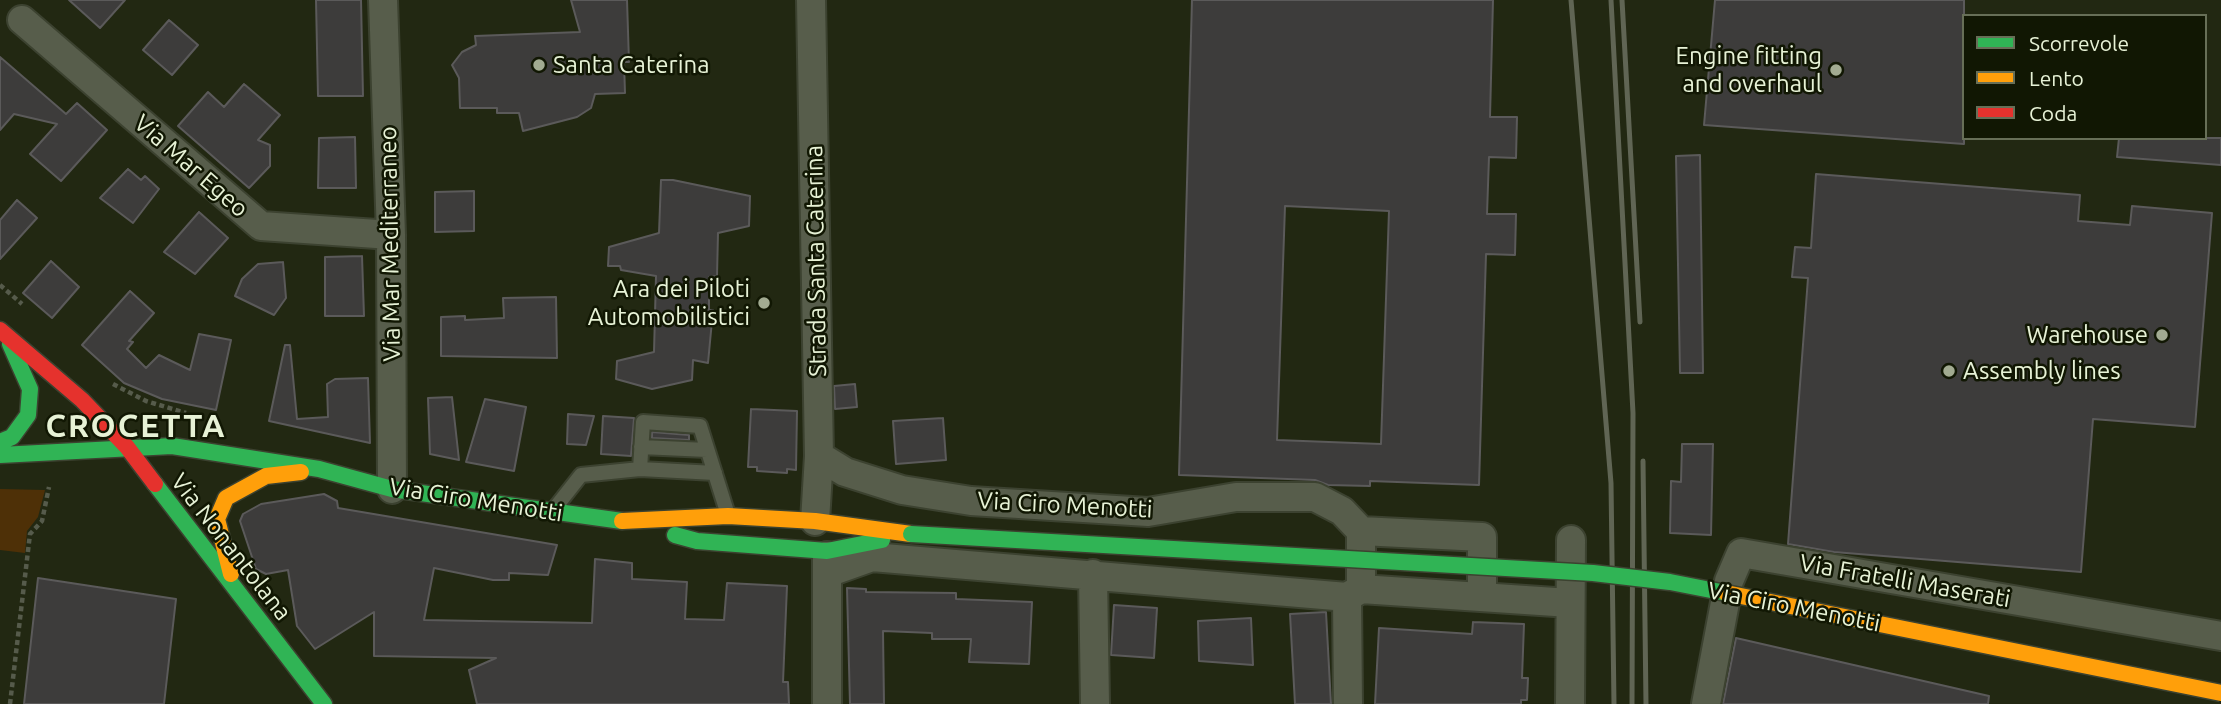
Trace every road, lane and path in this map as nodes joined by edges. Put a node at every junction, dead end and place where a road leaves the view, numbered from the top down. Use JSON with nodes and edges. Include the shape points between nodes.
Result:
{"nodes":[{"id":1,"x":811,"y":0,"type":"edge"},
{"id":2,"x":381,"y":1,"type":"edge"},
{"id":3,"x":22,"y":20,"type":"dead end"},
{"id":4,"x":391,"y":235,"type":"junction"},
{"id":5,"x":0,"y":285,"type":"edge"},
{"id":6,"x":26,"y":308,"type":"dead end"},
{"id":7,"x":3,"y":333,"type":"edge"},
{"id":8,"x":103,"y":376,"type":"dead end"},
{"id":9,"x":189,"y":414,"type":"dead end"},
{"id":10,"x":0,"y":442,"type":"edge"},
{"id":11,"x":127,"y":447,"type":"junction"},
{"id":12,"x":641,"y":447,"type":"junction"},
{"id":13,"x":707,"y":450,"type":"junction"},
{"id":14,"x":0,"y":454,"type":"edge"},
{"id":15,"x":819,"y":456,"type":"junction"},
{"id":16,"x":319,"y":469,"type":"junction"},
{"id":17,"x":640,"y":469,"type":"junction"},
{"id":18,"x":715,"y":474,"type":"junction"},
{"id":19,"x":49,"y":487,"type":"dead end"},
{"id":20,"x":392,"y":489,"type":"junction"},
{"id":21,"x":552,"y":512,"type":"junction"},
{"id":22,"x":728,"y":516,"type":"junction"},
{"id":23,"x":816,"y":521,"type":"junction"},
{"id":24,"x":634,"y":522,"type":"junction"},
{"id":25,"x":1361,"y":531,"type":"junction"},
{"id":26,"x":911,"y":534,"type":"junction"},
{"id":27,"x":1571,"y":540,"type":"dead end"},
{"id":28,"x":827,"y":562,"type":"junction"},
{"id":29,"x":1093,"y":574,"type":"junction"},
{"id":30,"x":236,"y":590,"type":"junction"},
{"id":31,"x":1354,"y":593,"type":"junction"},
{"id":32,"x":1482,"y":597,"type":"junction"},
{"id":33,"x":1570,"y":603,"type":"junction"},
{"id":34,"x":2221,"y":636,"type":"edge"},
{"id":35,"x":2221,"y":693,"type":"edge"},
{"id":36,"x":10,"y":704,"type":"edge"},
{"id":37,"x":324,"y":704,"type":"edge"},
{"id":38,"x":827,"y":704,"type":"edge"},
{"id":39,"x":1095,"y":704,"type":"edge"},
{"id":40,"x":1348,"y":704,"type":"edge"},
{"id":41,"x":1570,"y":704,"type":"edge"},
{"id":42,"x":1706,"y":704,"type":"edge"}],
"edges":[{"from":1,"to":15,"type":"street","name":"Strada Santa Caterina"},
{"from":2,"to":4,"type":"street","name":"Via Mar Mediterraneo"},
{"from":3,"to":4,"type":"street","name":"Via Mar Egeo","via":[[261,226]]},
{"from":4,"to":20,"type":"street","name":"Via Mar Mediterraneo"},
{"from":5,"to":6,"type":"path"},
{"from":7,"to":10,"type":"main road","name":"Via Nonantolana","via":[[30,389],[29,415],[12,437]]},
{"from":7,"to":11,"type":"main road","name":"Via Nonantolana","via":[[82,400]]},
{"from":8,"to":9,"type":"path","via":[[146,401]]},
{"from":11,"to":14,"type":"main road","name":"Via Ciro Menotti","via":[[85,453]]},
{"from":11,"to":16,"type":"main road","name":"Via Ciro Menotti","via":[[172,446]]},
{"from":11,"to":30,"type":"main road","name":"Via Nonantolana"},
{"from":12,"to":13,"type":"lane"},
{"from":12,"to":13,"type":"lane","via":[[643,422],[700,426]]},
{"from":12,"to":17,"type":"lane"},
{"from":13,"to":18,"type":"lane"},
{"from":15,"to":23,"type":"street","name":"Strada Santa Caterina"},
{"from":15,"to":25,"type":"street","name":"Via Ciro Menotti","via":[[845,472],[902,491],[971,501],[1148,512],[1236,497],[1315,497],[1342,511]]},
{"from":16,"to":20,"type":"main road","name":"Via Ciro Menotti"},
{"from":16,"to":30,"type":"main road","name":"Via Ciro Menotti","via":[[266,477],[226,498],[217,519]]},
{"from":17,"to":18,"type":"lane"},
{"from":17,"to":21,"type":"lane","via":[[581,475]]},
{"from":18,"to":22,"type":"lane"},
{"from":19,"to":36,"type":"path","via":[[42,521],[30,534]]},
{"from":20,"to":21,"type":"main road","name":"Via Ciro Menotti"},
{"from":21,"to":24,"type":"main road","name":"Via Ciro Menotti"},
{"from":22,"to":23,"type":"main road","name":"Via Ciro Menotti"},
{"from":22,"to":24,"type":"main road","name":"Via Ciro Menotti"},
{"from":23,"to":26,"type":"main road","name":"Via Ciro Menotti"},
{"from":24,"to":28,"type":"main road","name":"Via Ciro Menotti","via":[[697,541]]},
{"from":25,"to":31,"type":"street"},
{"from":25,"to":32,"type":"street","via":[[1482,537]]},
{"from":26,"to":28,"type":"main road","name":"Via Ciro Menotti"},
{"from":26,"to":35,"type":"main road","name":"Via Ciro Menotti","bridge":true,"via":[[1644,579]]},
{"from":27,"to":33,"type":"street"},
{"from":28,"to":29,"type":"street","name":"Via Ciro Menotti","via":[[872,557]]},
{"from":28,"to":38,"type":"street"},
{"from":29,"to":31,"type":"street","name":"Via Ciro Menotti"},
{"from":29,"to":39,"type":"street"},
{"from":30,"to":37,"type":"main road","name":"Via Nonantolana"},
{"from":31,"to":32,"type":"street","name":"Via Ciro Menotti"},
{"from":31,"to":40,"type":"street"},
{"from":32,"to":33,"type":"street","name":"Via Ciro Menotti"},
{"from":33,"to":41,"type":"street"},
{"from":34,"to":42,"type":"street","name":"Via Fratelli Maserati","via":[[1741,553],[1729,581]]}]}
